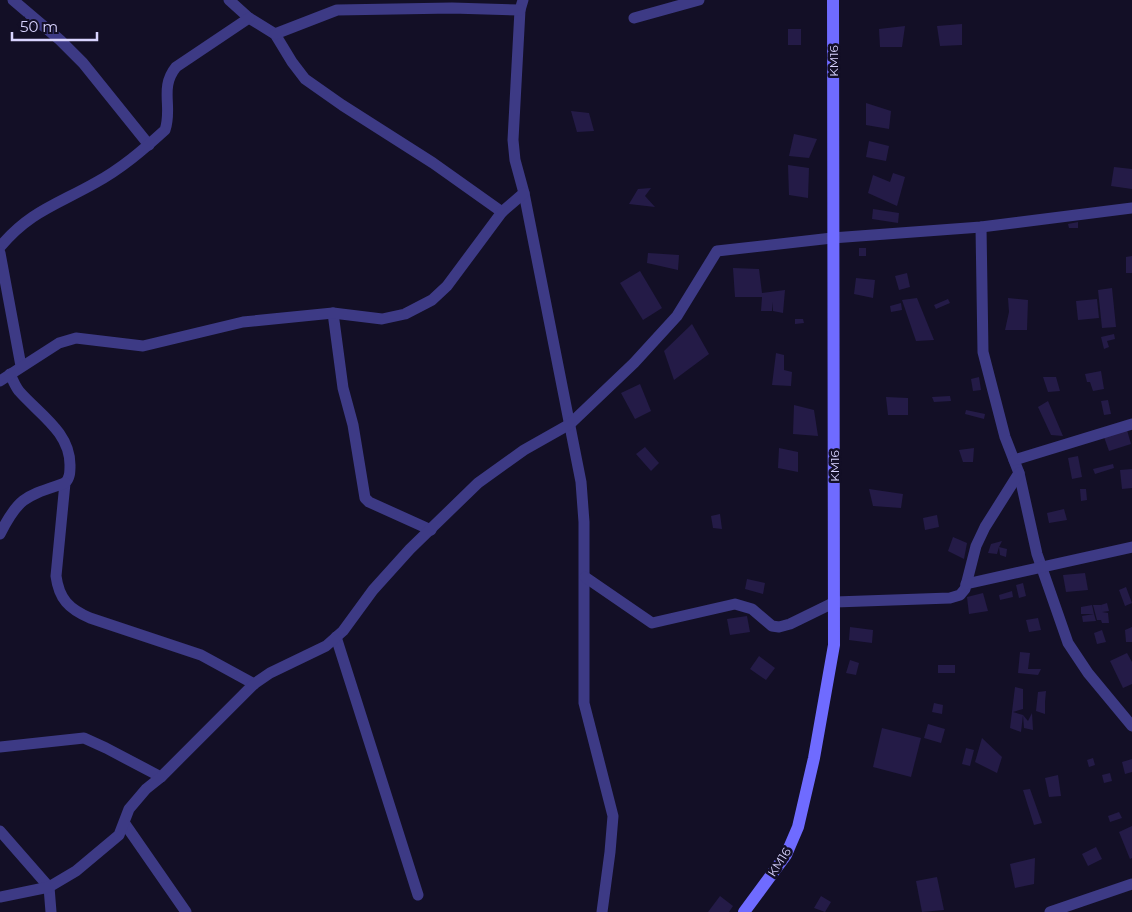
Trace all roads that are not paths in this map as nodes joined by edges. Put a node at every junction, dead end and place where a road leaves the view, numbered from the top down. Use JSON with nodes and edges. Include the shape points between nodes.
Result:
{"nodes":[{"id":1,"x":13,"y":0,"type":"edge"},
{"id":2,"x":229,"y":0,"type":"edge"},
{"id":3,"x":699,"y":0,"type":"edge"},
{"id":4,"x":833,"y":0,"type":"edge"},
{"id":5,"x":521,"y":5,"type":"edge"},
{"id":6,"x":249,"y":18,"type":"junction"},
{"id":7,"x":634,"y":18,"type":"dead end"},
{"id":8,"x":275,"y":34,"type":"junction"},
{"id":9,"x":149,"y":144,"type":"junction"},
{"id":10,"x":524,"y":193,"type":"junction"},
{"id":11,"x":1132,"y":208,"type":"edge"},
{"id":12,"x":502,"y":212,"type":"junction"},
{"id":13,"x":982,"y":227,"type":"junction"},
{"id":14,"x":832,"y":238,"type":"junction"},
{"id":15,"x":0,"y":247,"type":"edge"},
{"id":16,"x":0,"y":252,"type":"edge"},
{"id":17,"x":333,"y":313,"type":"junction"},
{"id":18,"x":21,"y":366,"type":"junction"},
{"id":19,"x":5,"y":378,"type":"edge"},
{"id":20,"x":570,"y":424,"type":"junction"},
{"id":21,"x":1132,"y":424,"type":"edge"},
{"id":22,"x":1014,"y":460,"type":"junction"},
{"id":23,"x":1019,"y":473,"type":"junction"},
{"id":24,"x":66,"y":483,"type":"junction"},
{"id":25,"x":430,"y":530,"type":"junction"},
{"id":26,"x":0,"y":534,"type":"edge"},
{"id":27,"x":1132,"y":547,"type":"edge"},
{"id":28,"x":1042,"y":568,"type":"junction"},
{"id":29,"x":585,"y":577,"type":"junction"},
{"id":30,"x":966,"y":584,"type":"junction"},
{"id":31,"x":835,"y":602,"type":"junction"},
{"id":32,"x":336,"y":637,"type":"junction"},
{"id":33,"x":254,"y":684,"type":"junction"},
{"id":34,"x":1132,"y":726,"type":"edge"},
{"id":35,"x":0,"y":747,"type":"edge"},
{"id":36,"x":161,"y":777,"type":"junction"},
{"id":37,"x":126,"y":824,"type":"junction"},
{"id":38,"x":0,"y":831,"type":"edge"},
{"id":39,"x":1132,"y":884,"type":"edge"},
{"id":40,"x":49,"y":887,"type":"junction"},
{"id":41,"x":418,"y":895,"type":"dead end"},
{"id":42,"x":0,"y":897,"type":"edge"},
{"id":43,"x":51,"y":912,"type":"edge"},
{"id":44,"x":186,"y":912,"type":"edge"},
{"id":45,"x":602,"y":912,"type":"edge"},
{"id":46,"x":744,"y":912,"type":"edge"},
{"id":47,"x":1050,"y":912,"type":"edge"}],
"edges":[{"from":1,"to":9,"type":"street","via":[[83,63]]},
{"from":2,"to":6,"type":"street"},
{"from":3,"to":7,"type":"street"},
{"from":4,"to":14,"type":"street","name":"KM16"},
{"from":5,"to":8,"type":"street","via":[[337,10]]},
{"from":5,"to":10,"type":"street","via":[[513,140]]},
{"from":6,"to":8,"type":"street"},
{"from":6,"to":9,"type":"street","via":[[176,67],[168,77],[165,130]]},
{"from":8,"to":12,"type":"street","via":[[305,79]]},
{"from":9,"to":15,"type":"street","via":[[116,171],[28,219]]},
{"from":10,"to":12,"type":"street"},
{"from":10,"to":20,"type":"street"},
{"from":11,"to":13,"type":"street"},
{"from":12,"to":17,"type":"street","via":[[447,286],[432,300],[405,314],[382,319]]},
{"from":13,"to":14,"type":"street"},
{"from":13,"to":22,"type":"street","via":[[983,352],[989,382]]},
{"from":14,"to":20,"type":"street","via":[[717,251],[677,316],[634,363]]},
{"from":14,"to":31,"type":"street","name":"KM16"},
{"from":16,"to":18,"type":"street"},
{"from":17,"to":18,"type":"street","via":[[243,322],[154,346],[76,338],[59,343]]},
{"from":17,"to":25,"type":"street","via":[[343,388],[354,425],[365,498]]},
{"from":18,"to":19,"type":"street"},
{"from":19,"to":24,"type":"street","via":[[63,437],[70,454]]},
{"from":20,"to":25,"type":"street","via":[[484,478]]},
{"from":20,"to":29,"type":"street","via":[[581,482]]},
{"from":21,"to":22,"type":"street"},
{"from":22,"to":23,"type":"street"},
{"from":23,"to":28,"type":"street"},
{"from":23,"to":30,"type":"street","via":[[985,527],[976,546]]},
{"from":24,"to":26,"type":"street","via":[[29,495],[17,504]]},
{"from":24,"to":33,"type":"street","via":[[56,576],[64,602],[72,610],[98,621],[201,655]]},
{"from":25,"to":32,"type":"street","via":[[372,590]]},
{"from":27,"to":28,"type":"street"},
{"from":28,"to":30,"type":"street"},
{"from":28,"to":34,"type":"street","via":[[1068,643],[1088,674]]},
{"from":29,"to":31,"type":"street","via":[[652,623],[735,604],[752,609],[772,626],[779,627]]},
{"from":29,"to":45,"type":"street","via":[[584,703],[613,816]]},
{"from":30,"to":31,"type":"street","via":[[960,595],[950,598]]},
{"from":31,"to":46,"type":"street","name":"KM16","via":[[834,644],[798,827],[786,854]]},
{"from":32,"to":33,"type":"street","via":[[311,655],[270,673]]},
{"from":32,"to":41,"type":"street"},
{"from":33,"to":36,"type":"street"},
{"from":35,"to":36,"type":"street","via":[[84,738]]},
{"from":36,"to":37,"type":"street","via":[[129,809]]},
{"from":37,"to":40,"type":"street","via":[[101,852]]},
{"from":37,"to":44,"type":"street"},
{"from":38,"to":40,"type":"street"},
{"from":39,"to":47,"type":"street"},
{"from":40,"to":42,"type":"street"},
{"from":40,"to":43,"type":"street"}]}
